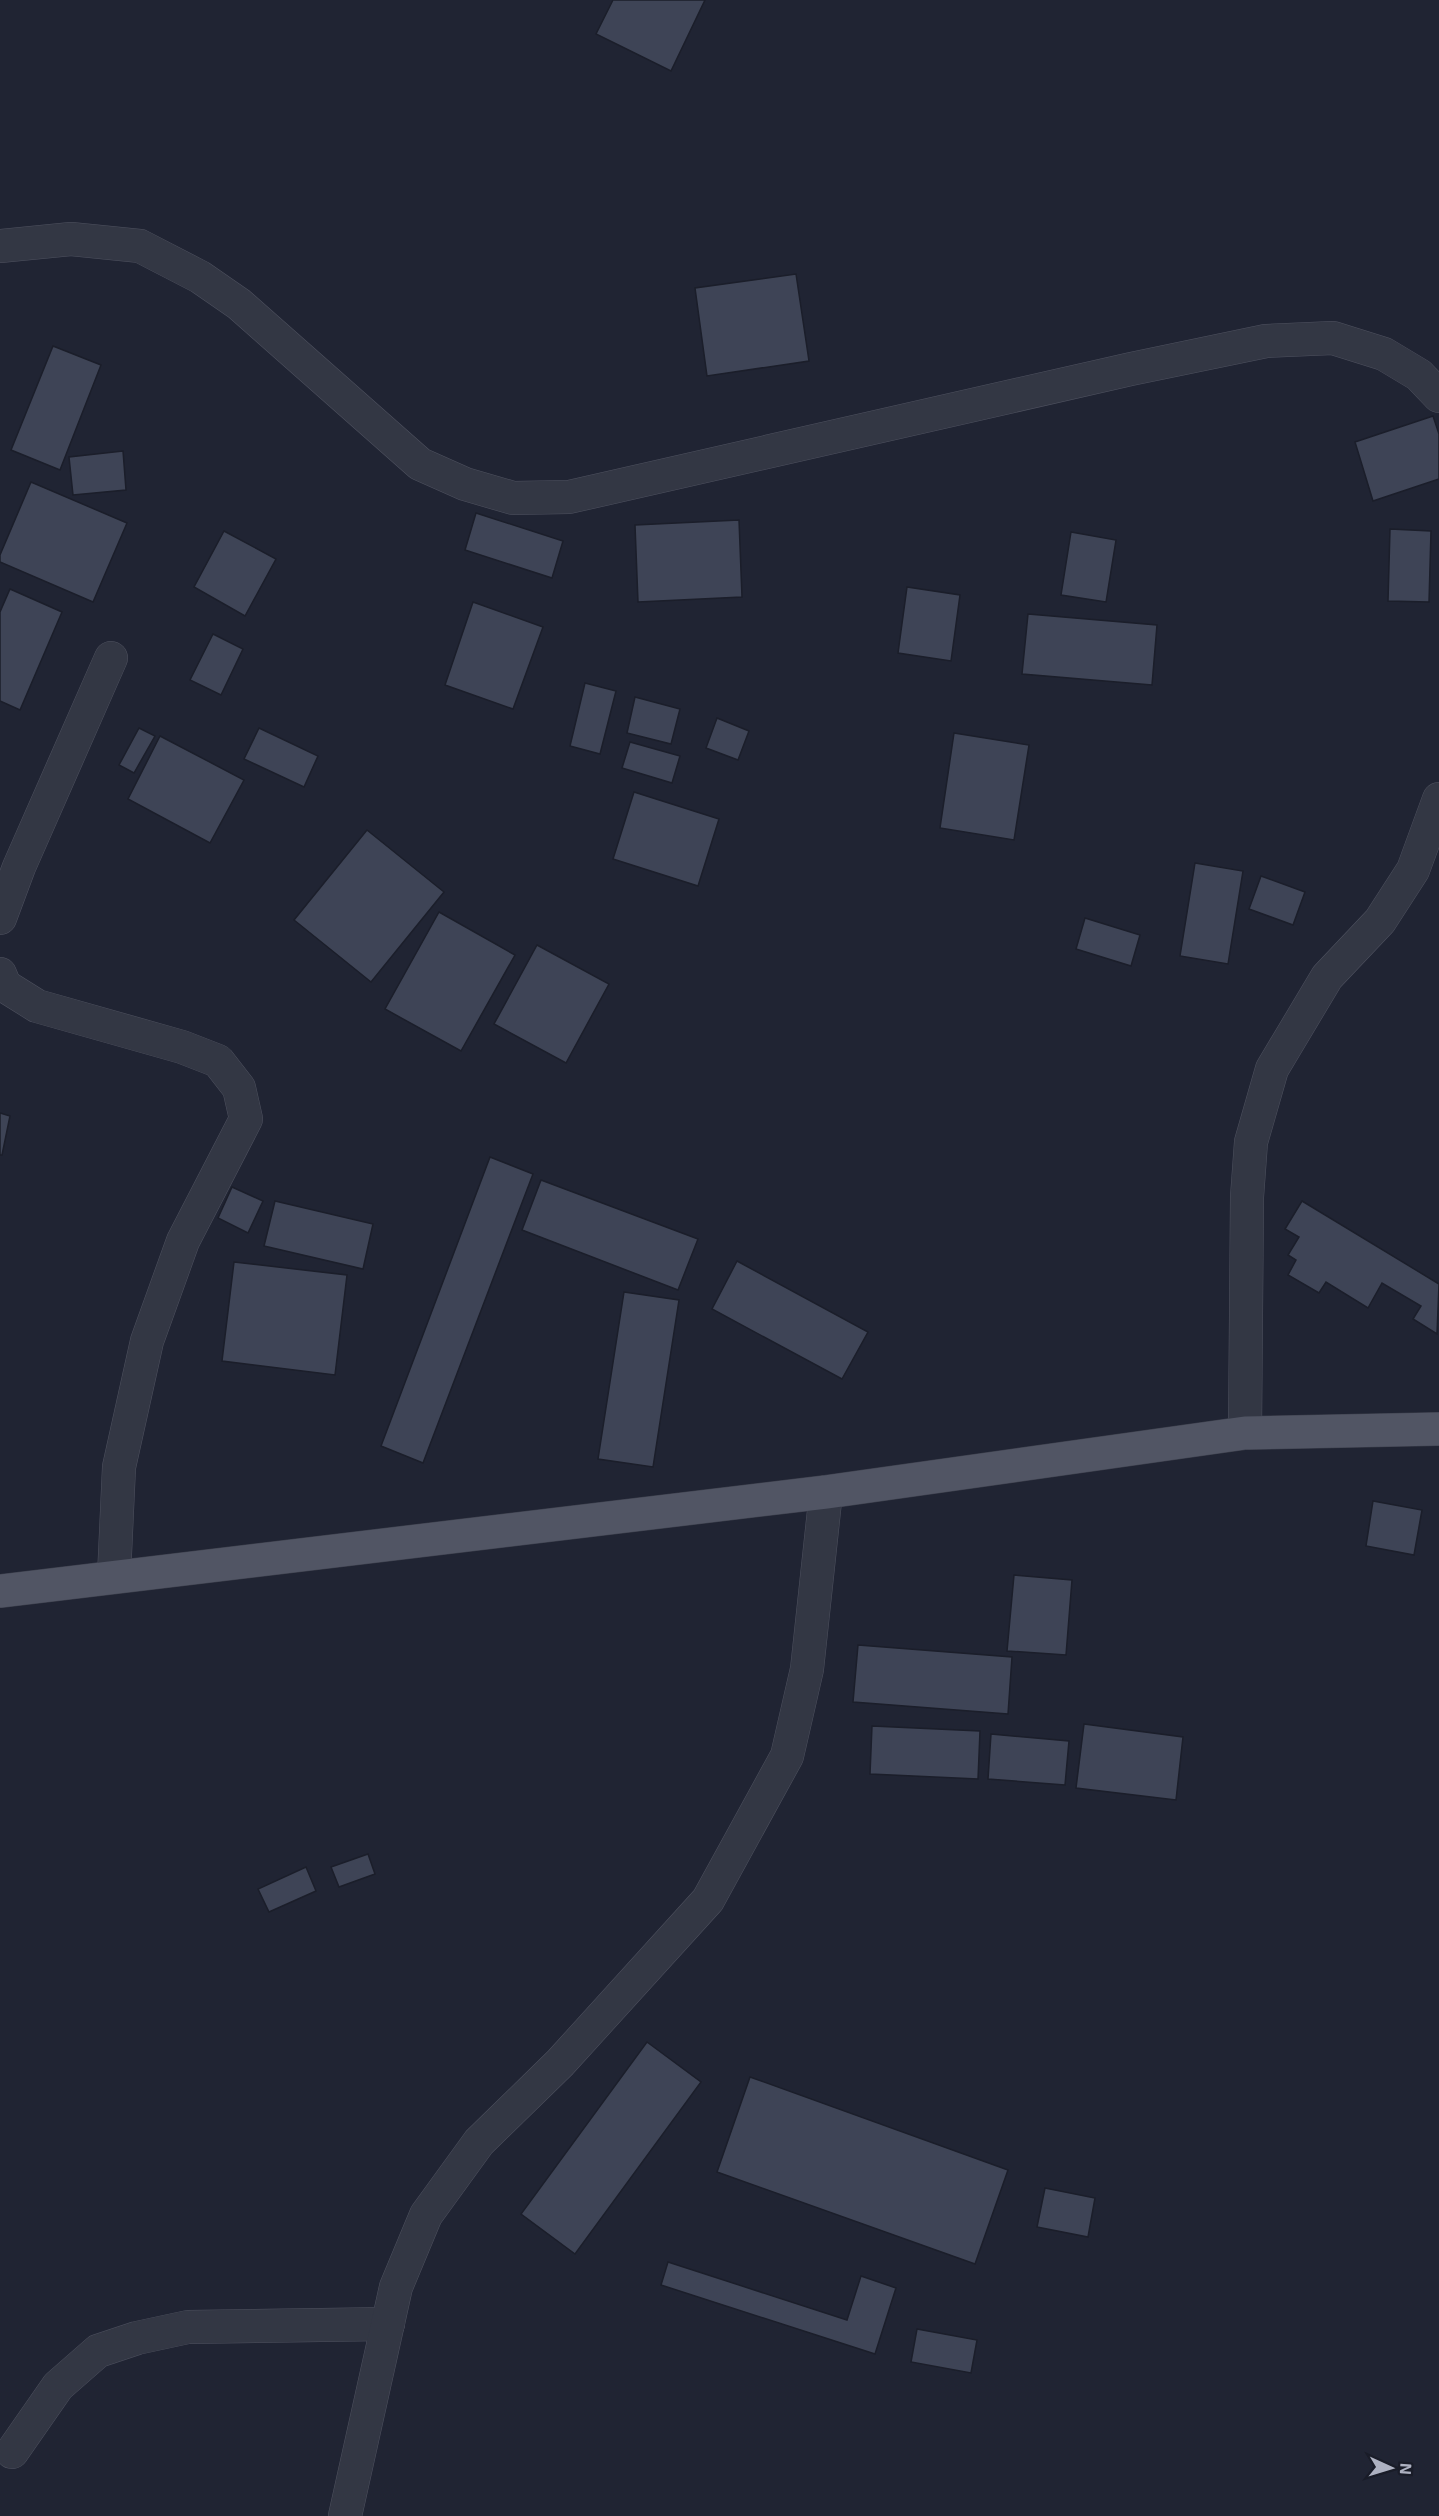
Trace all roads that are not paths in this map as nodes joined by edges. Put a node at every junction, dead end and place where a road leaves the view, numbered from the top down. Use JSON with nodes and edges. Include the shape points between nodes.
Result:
{"nodes":[{"id":1,"x":0,"y":246,"type":"edge"},
{"id":2,"x":1432,"y":376,"type":"edge"},
{"id":3,"x":111,"y":658,"type":"dead end"},
{"id":4,"x":1439,"y":799,"type":"edge"},
{"id":5,"x":0,"y":918,"type":"edge"},
{"id":6,"x":0,"y":974,"type":"edge"},
{"id":7,"x":1439,"y":1429,"type":"edge"},
{"id":8,"x":1245,"y":1433,"type":"junction"},
{"id":9,"x":826,"y":1492,"type":"junction"},
{"id":10,"x":114,"y":1576,"type":"junction"},
{"id":11,"x":0,"y":1591,"type":"edge"},
{"id":12,"x":388,"y":2324,"type":"junction"},
{"id":13,"x":12,"y":2452,"type":"dead end"},
{"id":14,"x":345,"y":2516,"type":"edge"}],
"edges":[{"from":1,"to":2,"type":"street","via":[[71,239],[140,246],[200,277],[239,304],[420,464],[465,484],[513,498],[569,497],[1266,341],[1333,338]]},
{"from":3,"to":5,"type":"street"},
{"from":4,"to":8,"type":"street","via":[[1413,870],[1380,921],[1327,977],[1272,1069],[1251,1142]]},
{"from":6,"to":10,"type":"street","via":[[5,986],[37,1006],[218,1060],[239,1088],[246,1119],[183,1241],[147,1341],[119,1467]]},
{"from":7,"to":8,"type":"main road"},
{"from":8,"to":9,"type":"main road"},
{"from":9,"to":10,"type":"main road"},
{"from":9,"to":12,"type":"street","via":[[807,1669],[787,1756],[708,1900],[560,2063],[479,2142],[426,2214],[396,2287]]},
{"from":10,"to":11,"type":"main road"},
{"from":12,"to":13,"type":"street","via":[[188,2327],[98,2351],[58,2386]]},
{"from":12,"to":14,"type":"street"}]}
